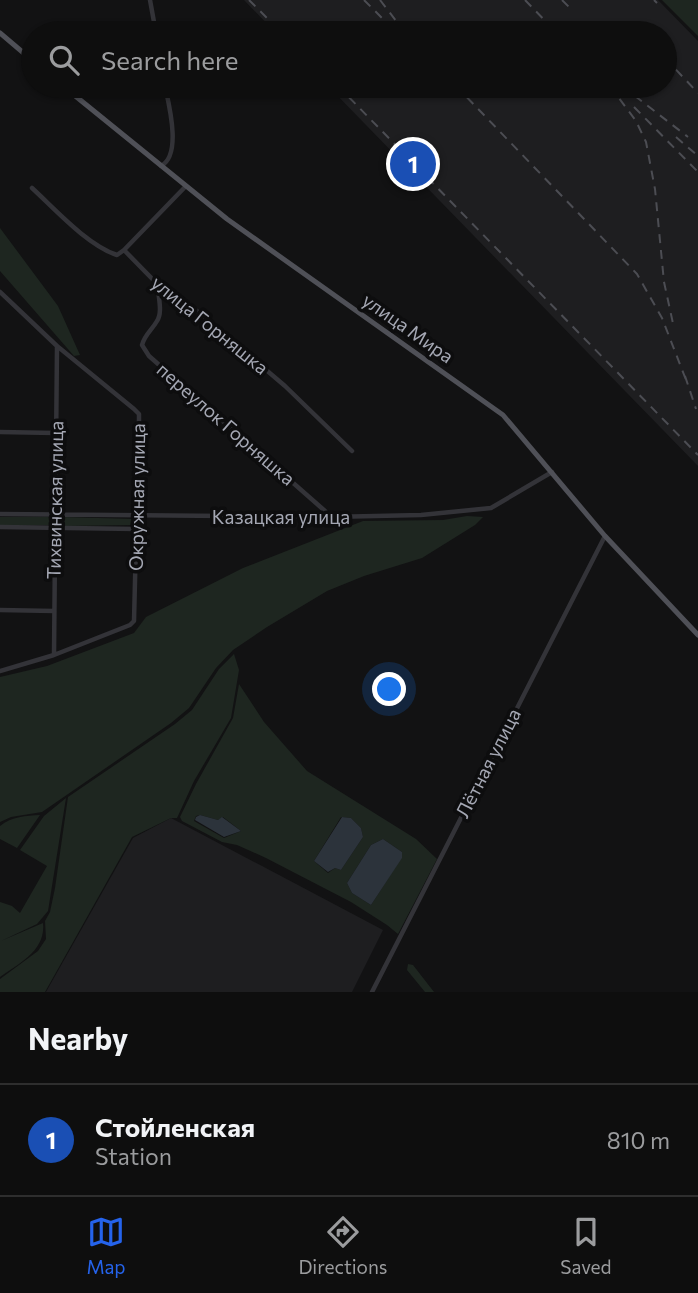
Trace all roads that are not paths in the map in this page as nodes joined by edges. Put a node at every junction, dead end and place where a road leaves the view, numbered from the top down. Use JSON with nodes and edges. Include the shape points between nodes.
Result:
{"nodes":[{"id":1,"x":150,"y":0,"type":"edge"},
{"id":2,"x":154,"y":21,"type":"edge"},
{"id":3,"x":0,"y":33,"type":"edge"},
{"id":4,"x":21,"y":51,"type":"edge"},
{"id":5,"x":78,"y":98,"type":"edge"},
{"id":6,"x":167,"y":98,"type":"edge"},
{"id":7,"x":161,"y":166,"type":"junction"},
{"id":8,"x":185,"y":187,"type":"junction"},
{"id":9,"x":32,"y":188,"type":"dead end"},
{"id":10,"x":124,"y":250,"type":"junction"},
{"id":11,"x":158,"y":286,"type":"junction"},
{"id":12,"x":0,"y":292,"type":"edge"},
{"id":13,"x":57,"y":346,"type":"junction"},
{"id":14,"x":0,"y":432,"type":"edge"},
{"id":15,"x":55,"y":433,"type":"junction"},
{"id":16,"x":352,"y":450,"type":"dead end"},
{"id":17,"x":552,"y":472,"type":"junction"},
{"id":18,"x":0,"y":514,"type":"edge"},
{"id":19,"x":56,"y":514,"type":"junction"},
{"id":20,"x":137,"y":516,"type":"junction"},
{"id":21,"x":329,"y":517,"type":"junction"},
{"id":22,"x":0,"y":527,"type":"edge"},
{"id":23,"x":56,"y":527,"type":"junction"},
{"id":24,"x":136,"y":529,"type":"junction"},
{"id":25,"x":606,"y":536,"type":"junction"},
{"id":26,"x":0,"y":610,"type":"edge"},
{"id":27,"x":54,"y":611,"type":"junction"},
{"id":28,"x":698,"y":635,"type":"edge"},
{"id":29,"x":54,"y":655,"type":"junction"},
{"id":30,"x":0,"y":671,"type":"edge"},
{"id":31,"x":372,"y":992,"type":"edge"}],
"edges":[{"from":1,"to":2,"type":"street"},
{"from":3,"to":4,"type":"main road"},
{"from":5,"to":7,"type":"main road","name":"улица Мира"},
{"from":6,"to":7,"type":"street","via":[[173,125],[170,156]]},
{"from":7,"to":8,"type":"main road","name":"улица Мира"},
{"from":8,"to":10,"type":"street"},
{"from":8,"to":17,"type":"main road","name":"улица Мира","via":[[503,415]]},
{"from":9,"to":10,"type":"street","via":[[107,251],[117,255]]},
{"from":10,"to":11,"type":"street","name":"улица Горняшка"},
{"from":11,"to":16,"type":"street","name":"улица Горняшка","via":[[185,301]]},
{"from":11,"to":21,"type":"street","name":"переулок Горняшка","via":[[160,313],[142,345],[149,356]]},
{"from":12,"to":13,"type":"street","name":"Окружная улица"},
{"from":13,"to":15,"type":"street","name":"Тихвинская улица"},
{"from":13,"to":20,"type":"street","name":"Окружная улица","via":[[138,415]]},
{"from":14,"to":15,"type":"street"},
{"from":15,"to":19,"type":"street","name":"Тихвинская улица"},
{"from":17,"to":21,"type":"street","name":"Казацкая улица","via":[[491,508]]},
{"from":17,"to":25,"type":"main road","name":"улица Мира"},
{"from":18,"to":19,"type":"street","name":"Казацкая улица"},
{"from":19,"to":20,"type":"street","name":"Казацкая улица"},
{"from":19,"to":23,"type":"street","name":"Тихвинская улица"},
{"from":20,"to":21,"type":"street","name":"Казацкая улица"},
{"from":20,"to":24,"type":"street","name":"Окружная улица"},
{"from":22,"to":23,"type":"street"},
{"from":23,"to":24,"type":"street"},
{"from":23,"to":27,"type":"street","name":"Тихвинская улица"},
{"from":24,"to":29,"type":"street","name":"Окружная улица","via":[[134,621]]},
{"from":25,"to":28,"type":"main road","name":"улица Мира"},
{"from":25,"to":31,"type":"street","name":"Лётная улица"},
{"from":26,"to":27,"type":"street"},
{"from":27,"to":29,"type":"street","name":"Тихвинская улица"},
{"from":29,"to":30,"type":"street","name":"Окружная улица"}]}
